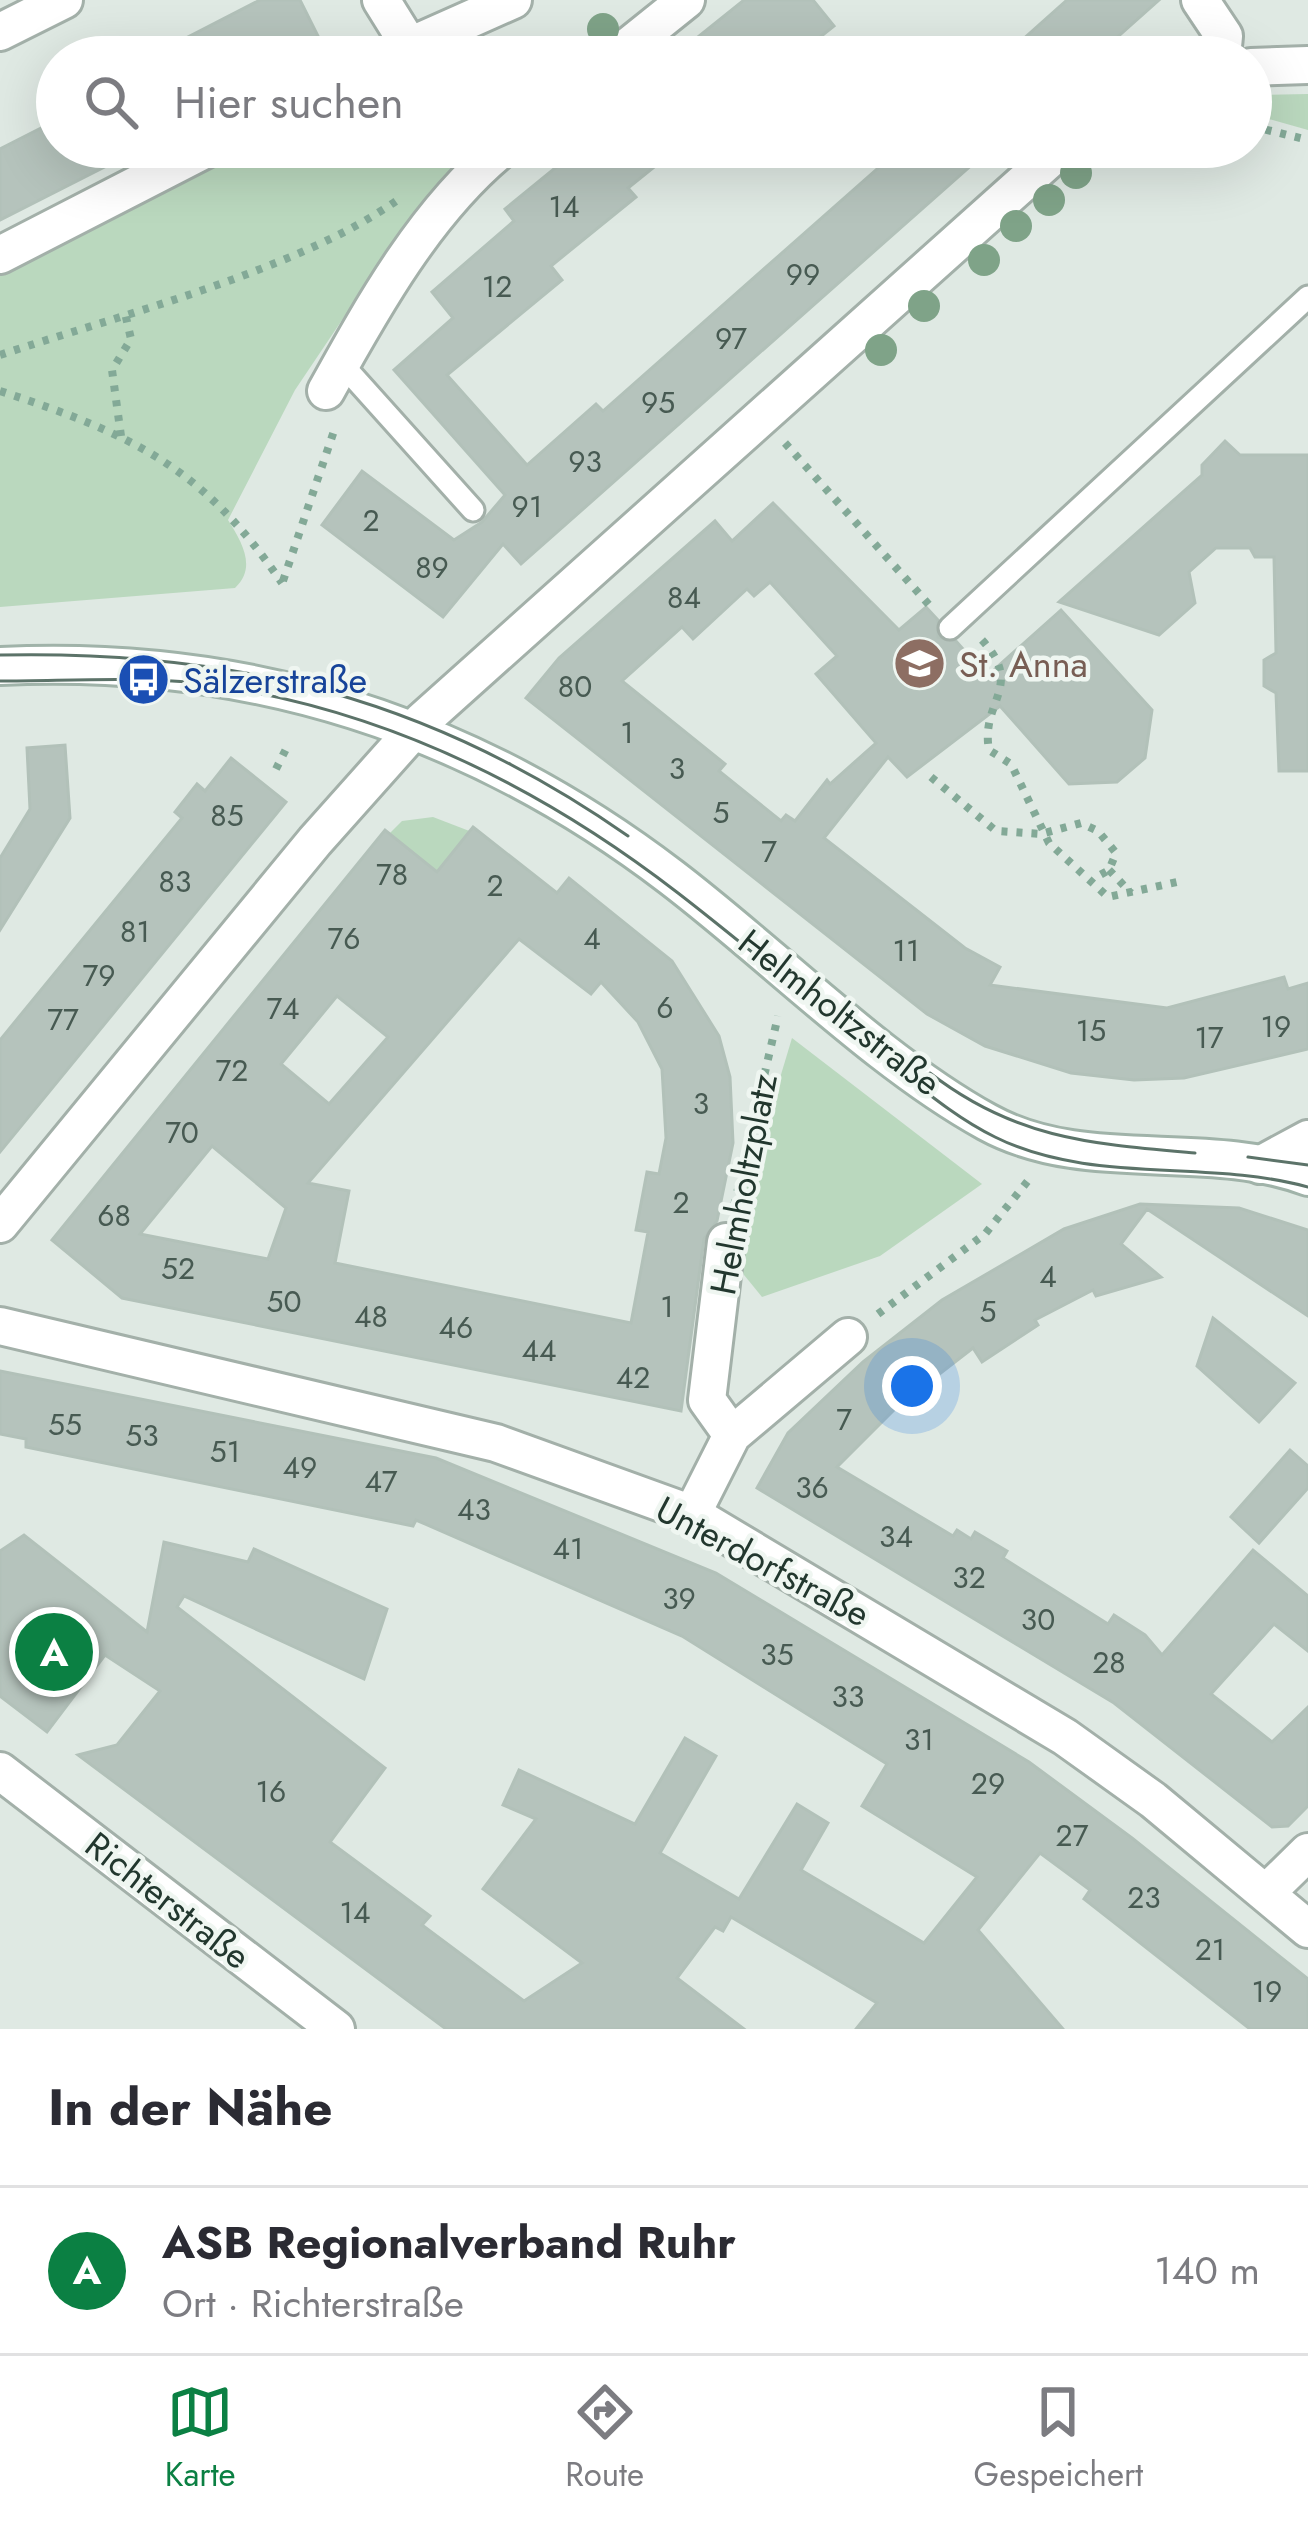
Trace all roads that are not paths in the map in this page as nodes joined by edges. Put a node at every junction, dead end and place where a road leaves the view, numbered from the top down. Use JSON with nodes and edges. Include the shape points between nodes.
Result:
{"nodes":[{"id":1,"x":64,"y":0,"type":"edge"},
{"id":2,"x":381,"y":0,"type":"edge"},
{"id":3,"x":513,"y":0,"type":"edge"},
{"id":4,"x":686,"y":0,"type":"edge"},
{"id":5,"x":1200,"y":0,"type":"edge"},
{"id":6,"x":0,"y":32,"type":"edge"},
{"id":7,"x":392,"y":36,"type":"edge"},
{"id":8,"x":431,"y":36,"type":"edge"},
{"id":9,"x":641,"y":36,"type":"edge"},
{"id":10,"x":1224,"y":36,"type":"edge"},
{"id":11,"x":1308,"y":65,"type":"edge"},
{"id":12,"x":1272,"y":67,"type":"edge"},
{"id":13,"x":169,"y":168,"type":"edge"},
{"id":14,"x":483,"y":168,"type":"edge"},
{"id":15,"x":1040,"y":168,"type":"edge"},
{"id":16,"x":0,"y":255,"type":"edge"},
{"id":17,"x":1308,"y":297,"type":"edge"},
{"id":18,"x":334,"y":377,"type":"joint"},
{"id":19,"x":473,"y":510,"type":"dead end"},
{"id":20,"x":955,"y":622,"type":"road end"},
{"id":21,"x":0,"y":666,"type":"edge"},
{"id":22,"x":416,"y":728,"type":"junction"},
{"id":23,"x":1308,"y":1139,"type":"edge"},
{"id":24,"x":1260,"y":1165,"type":"junction"},
{"id":25,"x":1308,"y":1177,"type":"edge"},
{"id":26,"x":0,"y":1224,"type":"edge"},
{"id":27,"x":726,"y":1242,"type":"road end"},
{"id":28,"x":0,"y":1326,"type":"edge"},
{"id":29,"x":848,"y":1337,"type":"road end"},
{"id":30,"x":732,"y":1436,"type":"junction"},
{"id":31,"x":692,"y":1514,"type":"junction"},
{"id":32,"x":0,"y":1771,"type":"edge"},
{"id":33,"x":1308,"y":1852,"type":"edge"},
{"id":34,"x":1268,"y":1891,"type":"junction"},
{"id":35,"x":1308,"y":1929,"type":"edge"},
{"id":36,"x":336,"y":2029,"type":"edge"}],
"edges":[{"from":1,"to":6,"type":"street"},
{"from":2,"to":7,"type":"street"},
{"from":3,"to":8,"type":"street"},
{"from":4,"to":9,"type":"street"},
{"from":5,"to":10,"type":"street"},
{"from":11,"to":12,"type":"street"},
{"from":13,"to":16,"type":"street"},
{"from":14,"to":18,"type":"street","via":[[386,287]]},
{"from":15,"to":22,"type":"street"},
{"from":17,"to":20,"type":"lane","via":[[1205,382]]},
{"from":18,"to":19,"type":"lane"},
{"from":21,"to":22,"type":"street","name":"Helmholtzstraße","via":[[189,672]]},
{"from":22,"to":24,"type":"street","name":"Helmholtzstraße","via":[[521,779],[669,875],[987,1123],[1045,1143]]},
{"from":22,"to":26,"type":"street"},
{"from":23,"to":24,"type":"street"},
{"from":24,"to":25,"type":"street","name":"Helmholtzstraße"},
{"from":27,"to":30,"type":"street","name":"Helmholtzplatz","via":[[707,1400]]},
{"from":28,"to":31,"type":"street","name":"Unterdorfstraße","via":[[496,1443]]},
{"from":29,"to":30,"type":"street"},
{"from":30,"to":31,"type":"street"},
{"from":31,"to":34,"type":"street","name":"Unterdorfstraße","via":[[1065,1737]]},
{"from":32,"to":36,"type":"street","name":"Richterstraße"},
{"from":33,"to":34,"type":"street"},
{"from":34,"to":35,"type":"street","name":"Unterdorfstraße"}]}
